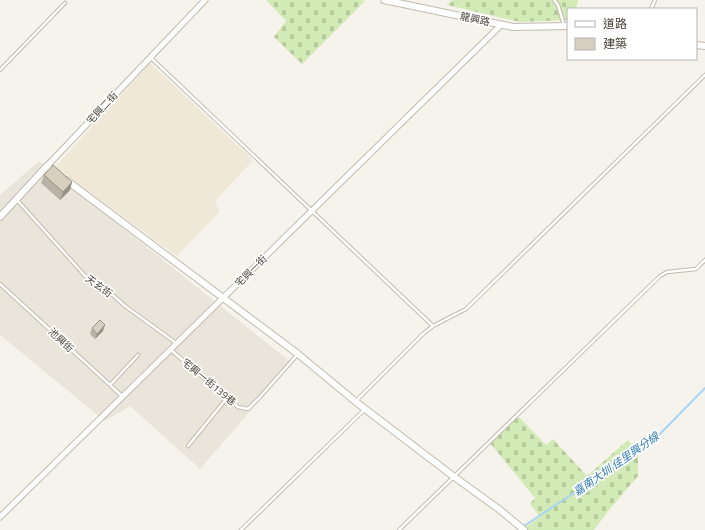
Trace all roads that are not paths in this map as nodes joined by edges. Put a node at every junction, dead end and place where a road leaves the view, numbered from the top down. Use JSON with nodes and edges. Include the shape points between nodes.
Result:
{"nodes":[{"id":1,"x":205,"y":0,"type":"edge"},
{"id":2,"x":384,"y":0,"type":"edge"},
{"id":3,"x":554,"y":0,"type":"edge"},
{"id":4,"x":65,"y":3,"type":"dead end"},
{"id":5,"x":501,"y":25,"type":"junction"},
{"id":6,"x":566,"y":26,"type":"edge"},
{"id":7,"x":150,"y":57,"type":"junction"},
{"id":8,"x":0,"y":70,"type":"edge"},
{"id":9,"x":705,"y":75,"type":"edge"},
{"id":10,"x":47,"y":166,"type":"junction"},
{"id":11,"x":17,"y":199,"type":"junction"},
{"id":12,"x":312,"y":211,"type":"junction"},
{"id":13,"x":0,"y":217,"type":"edge"},
{"id":14,"x":705,"y":260,"type":"edge"},
{"id":15,"x":0,"y":284,"type":"edge"},
{"id":16,"x":223,"y":298,"type":"junction"},
{"id":17,"x":433,"y":326,"type":"junction"},
{"id":18,"x":176,"y":343,"type":"junction"},
{"id":19,"x":171,"y":349,"type":"junction"},
{"id":20,"x":298,"y":354,"type":"junction"},
{"id":21,"x":138,"y":355,"type":"dead end"},
{"id":22,"x":110,"y":385,"type":"junction"},
{"id":23,"x":122,"y":396,"type":"junction"},
{"id":24,"x":227,"y":398,"type":"junction"},
{"id":25,"x":356,"y":402,"type":"junction"},
{"id":26,"x":365,"y":408,"type":"junction"},
{"id":27,"x":188,"y":446,"type":"dead end"},
{"id":28,"x":453,"y":476,"type":"junction"},
{"id":29,"x":0,"y":518,"type":"edge"},
{"id":30,"x":241,"y":530,"type":"edge"},
{"id":31,"x":399,"y":530,"type":"edge"},
{"id":32,"x":524,"y":530,"type":"edge"}],
"edges":[{"from":1,"to":7,"type":"street","name":"宅興二街"},
{"from":2,"to":5,"type":"street","name":"龍興路"},
{"from":3,"to":6,"type":"lane"},
{"from":4,"to":8,"type":"lane"},
{"from":5,"to":6,"type":"street","name":"龍興路"},
{"from":5,"to":12,"type":"street","name":"宅興一街"},
{"from":7,"to":10,"type":"street","name":"宅興二街"},
{"from":7,"to":12,"type":"lane"},
{"from":9,"to":17,"type":"lane","via":[[466,309]]},
{"from":10,"to":11,"type":"street","name":"宅興二街"},
{"from":10,"to":16,"type":"street"},
{"from":11,"to":13,"type":"street","name":"宅興二街"},
{"from":11,"to":18,"type":"lane","name":"天玄街","via":[[87,278],[105,288]]},
{"from":12,"to":16,"type":"street","name":"宅興一街"},
{"from":12,"to":17,"type":"lane"},
{"from":14,"to":28,"type":"lane","via":[[696,269],[668,272],[660,276]]},
{"from":15,"to":22,"type":"lane","name":"池興街"},
{"from":16,"to":18,"type":"street","name":"宅興一街"},
{"from":16,"to":20,"type":"street"},
{"from":17,"to":25,"type":"lane"},
{"from":18,"to":19,"type":"street","name":"宅興一街"},
{"from":19,"to":23,"type":"street","name":"宅興一街"},
{"from":19,"to":24,"type":"lane","name":"宅興一街139巷"},
{"from":20,"to":24,"type":"lane","name":"宅興一街139巷","via":[[248,409],[238,407]]},
{"from":20,"to":25,"type":"street"},
{"from":21,"to":22,"type":"lane"},
{"from":22,"to":23,"type":"lane","name":"池興街"},
{"from":23,"to":29,"type":"street","name":"宅興一街"},
{"from":24,"to":27,"type":"lane"},
{"from":25,"to":26,"type":"street"},
{"from":26,"to":28,"type":"street"},
{"from":26,"to":30,"type":"lane"},
{"from":28,"to":31,"type":"lane"},
{"from":28,"to":32,"type":"street"}]}
